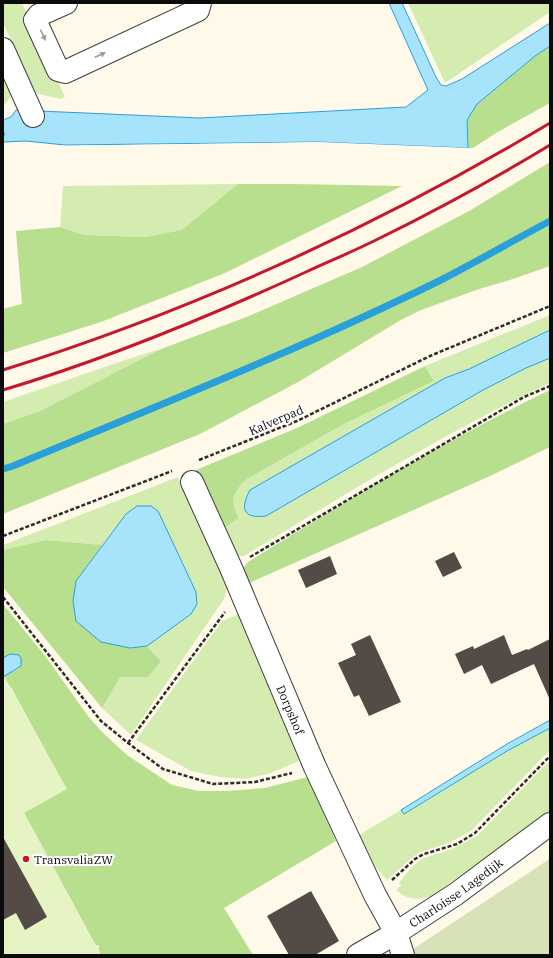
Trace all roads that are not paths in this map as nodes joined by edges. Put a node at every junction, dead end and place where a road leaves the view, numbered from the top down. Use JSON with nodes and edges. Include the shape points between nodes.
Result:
{"nodes":[{"id":1,"x":66,"y":3,"type":"edge"},
{"id":2,"x":200,"y":3,"type":"edge"},
{"id":3,"x":3,"y":50,"type":"edge"},
{"id":4,"x":33,"y":116,"type":"dead end"},
{"id":5,"x":188,"y":471,"type":"road end"},
{"id":6,"x":550,"y":824,"type":"edge"},
{"id":7,"x":396,"y":933,"type":"junction"},
{"id":8,"x":358,"y":955,"type":"edge"},
{"id":9,"x":403,"y":955,"type":"edge"}],
"edges":[{"from":1,"to":2,"type":"street","one_way":true,"via":[[39,15],[35,20],[61,72],[198,10]]},
{"from":3,"to":4,"type":"street"},
{"from":5,"to":7,"type":"street","name":"Dorpshof","via":[[315,767],[375,895]]},
{"from":6,"to":7,"type":"street","name":"Charloisse Lagedijk","via":[[456,894]]},
{"from":7,"to":8,"type":"street","name":"Charloisse Lagedijk"},
{"from":7,"to":9,"type":"street","name":"Dorpshof"}]}
